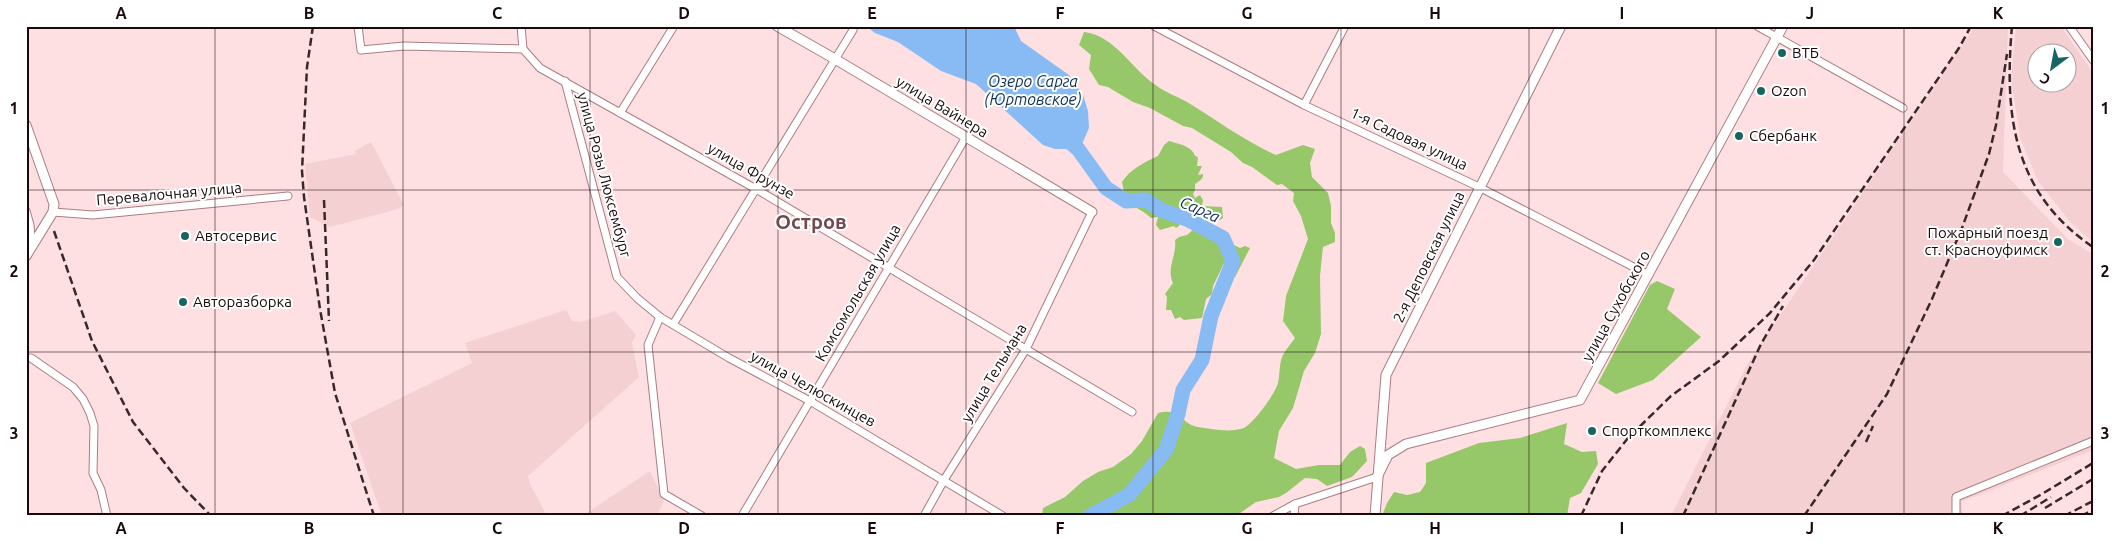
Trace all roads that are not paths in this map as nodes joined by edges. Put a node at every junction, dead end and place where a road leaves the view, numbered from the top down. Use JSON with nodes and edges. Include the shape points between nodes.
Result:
{"nodes":[{"id":1,"x":358,"y":26,"type":"edge"},
{"id":2,"x":521,"y":26,"type":"edge"},
{"id":3,"x":674,"y":26,"type":"edge"},
{"id":4,"x":777,"y":26,"type":"edge"},
{"id":5,"x":1345,"y":26,"type":"edge"},
{"id":6,"x":1561,"y":26,"type":"edge"},
{"id":7,"x":1757,"y":26,"type":"edge"},
{"id":8,"x":1783,"y":26,"type":"edge"},
{"id":9,"x":2069,"y":26,"type":"edge"},
{"id":10,"x":1155,"y":28,"type":"edge"},
{"id":11,"x":853,"y":30,"type":"dead end"},
{"id":12,"x":1778,"y":36,"type":"junction"},
{"id":13,"x":522,"y":49,"type":"junction"},
{"id":14,"x":835,"y":59,"type":"junction"},
{"id":15,"x":2093,"y":60,"type":"edge"},
{"id":16,"x":565,"y":81,"type":"junction"},
{"id":17,"x":1304,"y":105,"type":"junction"},
{"id":18,"x":1903,"y":108,"type":"dead end"},
{"id":19,"x":620,"y":113,"type":"junction"},
{"id":20,"x":26,"y":126,"type":"edge"},
{"id":21,"x":966,"y":137,"type":"junction"},
{"id":22,"x":1479,"y":187,"type":"junction"},
{"id":23,"x":756,"y":189,"type":"junction"},
{"id":24,"x":288,"y":196,"type":"dead end"},
{"id":25,"x":26,"y":211,"type":"edge"},
{"id":26,"x":53,"y":212,"type":"junction"},
{"id":27,"x":1092,"y":212,"type":"joint"},
{"id":28,"x":32,"y":246,"type":"junction"},
{"id":29,"x":26,"y":256,"type":"edge"},
{"id":30,"x":888,"y":268,"type":"junction"},
{"id":31,"x":1649,"y":275,"type":"junction"},
{"id":32,"x":617,"y":277,"type":"joint"},
{"id":33,"x":660,"y":317,"type":"junction"},
{"id":34,"x":674,"y":323,"type":"junction"},
{"id":35,"x":1026,"y":349,"type":"junction"},
{"id":36,"x":31,"y":358,"type":"dead end"},
{"id":37,"x":810,"y":401,"type":"junction"},
{"id":38,"x":1132,"y":412,"type":"dead end"},
{"id":39,"x":2093,"y":441,"type":"edge"},
{"id":40,"x":1377,"y":477,"type":"junction"},
{"id":41,"x":944,"y":480,"type":"junction"},
{"id":42,"x":1295,"y":504,"type":"junction"},
{"id":43,"x":107,"y":516,"type":"edge"},
{"id":44,"x":702,"y":516,"type":"edge"},
{"id":45,"x":742,"y":516,"type":"edge"},
{"id":46,"x":924,"y":516,"type":"edge"},
{"id":47,"x":1003,"y":516,"type":"edge"},
{"id":48,"x":1273,"y":516,"type":"edge"},
{"id":49,"x":1294,"y":516,"type":"edge"},
{"id":50,"x":1375,"y":516,"type":"edge"},
{"id":51,"x":1956,"y":516,"type":"edge"}],
"edges":[{"from":1,"to":13,"type":"street","via":[[361,50],[404,46]]},
{"from":2,"to":13,"type":"street"},
{"from":3,"to":19,"type":"street"},
{"from":4,"to":14,"type":"street","name":"улица Вайнера"},
{"from":5,"to":17,"type":"street"},
{"from":6,"to":22,"type":"street","name":"2-я Деповская улица"},
{"from":7,"to":12,"type":"street"},
{"from":8,"to":12,"type":"street","name":"улица Сухобского"},
{"from":9,"to":15,"type":"street"},
{"from":10,"to":17,"type":"street","name":"1-я Садовая улица"},
{"from":11,"to":14,"type":"street"},
{"from":12,"to":18,"type":"street"},
{"from":12,"to":31,"type":"street","name":"улица Сухобского"},
{"from":13,"to":16,"type":"street","name":"улица Фрунзе","via":[[540,68]]},
{"from":14,"to":21,"type":"street","name":"улица Вайнера"},
{"from":14,"to":23,"type":"street"},
{"from":16,"to":19,"type":"street","name":"улица Фрунзе"},
{"from":16,"to":32,"type":"street","name":"улица Розы Люксембург"},
{"from":17,"to":22,"type":"street","name":"1-я Садовая улица"},
{"from":19,"to":23,"type":"street","name":"улица Фрунзе"},
{"from":20,"to":26,"type":"street","via":[[54,204]]},
{"from":21,"to":27,"type":"street","name":"улица Вайнера"},
{"from":21,"to":30,"type":"street","name":"Комсомольская улица"},
{"from":22,"to":31,"type":"street","name":"1-я Садовая улица"},
{"from":22,"to":40,"type":"street","name":"2-я Деповская улица","via":[[1386,376]]},
{"from":23,"to":30,"type":"street","name":"улица Фрунзе"},
{"from":23,"to":34,"type":"street"},
{"from":24,"to":26,"type":"street","name":"Перевалочная улица","via":[[93,215]]},
{"from":25,"to":28,"type":"street"},
{"from":26,"to":28,"type":"street"},
{"from":27,"to":35,"type":"street","name":"улица Тельмана"},
{"from":28,"to":29,"type":"street"},
{"from":30,"to":35,"type":"street","name":"улица Фрунзе"},
{"from":30,"to":37,"type":"street","name":"Комсомольская улица"},
{"from":31,"to":40,"type":"street","name":"улица Сухобского","via":[[1580,400],[1406,444],[1388,455]]},
{"from":32,"to":33,"type":"street","name":"улица Челюскинцев"},
{"from":33,"to":34,"type":"street","name":"улица Челюскинцев"},
{"from":33,"to":44,"type":"street","via":[[648,345],[664,494]]},
{"from":34,"to":37,"type":"street","name":"улица Челюскинцев","via":[[728,358]]},
{"from":35,"to":38,"type":"street","name":"улица Фрунзе"},
{"from":35,"to":41,"type":"street","name":"улица Тельмана"},
{"from":36,"to":43,"type":"street","via":[[73,387],[90,413],[94,426],[93,473]]},
{"from":37,"to":41,"type":"street","name":"улица Челюскинцев"},
{"from":37,"to":45,"type":"street","name":"Комсомольская улица"},
{"from":39,"to":51,"type":"street","via":[[1956,497]]},
{"from":40,"to":42,"type":"street"},
{"from":40,"to":50,"type":"street","name":"2-я Деповская улица"},
{"from":41,"to":46,"type":"street","name":"улица Тельмана"},
{"from":41,"to":47,"type":"street","name":"улица Челюскинцев"},
{"from":42,"to":48,"type":"street"},
{"from":42,"to":49,"type":"street"}]}
